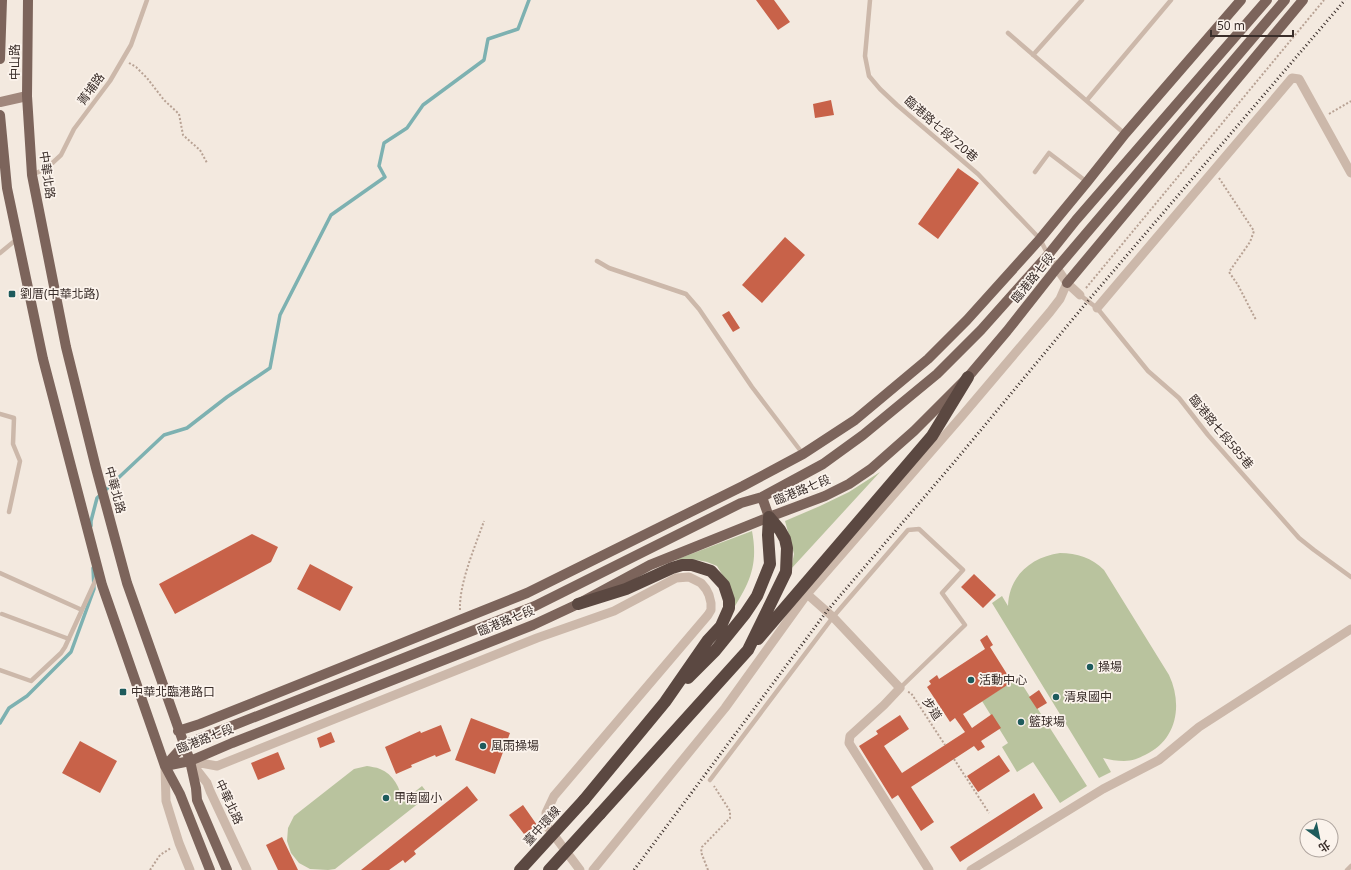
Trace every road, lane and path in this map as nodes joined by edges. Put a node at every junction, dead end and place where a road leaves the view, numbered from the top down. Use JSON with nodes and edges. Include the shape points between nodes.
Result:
{"nodes":[{"id":1,"x":2,"y":0,"type":"edge"},
{"id":2,"x":28,"y":0,"type":"edge"},
{"id":3,"x":147,"y":0,"type":"edge"},
{"id":4,"x":870,"y":0,"type":"edge"},
{"id":5,"x":1082,"y":0,"type":"edge"},
{"id":6,"x":1171,"y":0,"type":"edge"},
{"id":7,"x":1240,"y":0,"type":"edge"},
{"id":8,"x":1267,"y":0,"type":"edge"},
{"id":9,"x":1285,"y":0,"type":"edge"},
{"id":10,"x":1303,"y":0,"type":"edge"},
{"id":11,"x":1324,"y":0,"type":"edge"},
{"id":12,"x":1008,"y":33,"type":"dead end"},
{"id":13,"x":1033,"y":55,"type":"junction"},
{"id":14,"x":0,"y":59,"type":"edge"},
{"id":15,"x":123,"y":59,"type":"junction"},
{"id":16,"x":28,"y":96,"type":"junction"},
{"id":17,"x":1087,"y":100,"type":"junction"},
{"id":18,"x":1351,"y":100,"type":"edge"},
{"id":19,"x":0,"y":102,"type":"edge"},
{"id":20,"x":0,"y":115,"type":"edge"},
{"id":21,"x":1321,"y":119,"type":"junction"},
{"id":22,"x":1125,"y":134,"type":"junction"},
{"id":23,"x":207,"y":163,"type":"dead end"},
{"id":24,"x":1214,"y":170,"type":"junction"},
{"id":25,"x":1035,"y":172,"type":"dead end"},
{"id":26,"x":1351,"y":173,"type":"edge"},
{"id":27,"x":32,"y":175,"type":"junction"},
{"id":28,"x":1087,"y":182,"type":"junction"},
{"id":29,"x":18,"y":238,"type":"junction"},
{"id":30,"x":1040,"y":239,"type":"junction"},
{"id":31,"x":0,"y":253,"type":"edge"},
{"id":32,"x":1048,"y":255,"type":"junction"},
{"id":33,"x":597,"y":261,"type":"dead end"},
{"id":34,"x":1056,"y":268,"type":"junction"},
{"id":35,"x":1066,"y":283,"type":"junction"},
{"id":36,"x":1080,"y":295,"type":"junction"},
{"id":37,"x":1097,"y":308,"type":"junction"},
{"id":38,"x":1256,"y":320,"type":"dead end"},
{"id":39,"x":968,"y":377,"type":"junction"},
{"id":40,"x":0,"y":414,"type":"edge"},
{"id":41,"x":802,"y":454,"type":"junction"},
{"id":42,"x":762,"y":496,"type":"junction"},
{"id":43,"x":9,"y":512,"type":"dead end"},
{"id":44,"x":769,"y":517,"type":"junction"},
{"id":45,"x":484,"y":521,"type":"dead end"},
{"id":46,"x":0,"y":573,"type":"edge"},
{"id":47,"x":99,"y":573,"type":"junction"},
{"id":48,"x":1351,"y":577,"type":"edge"},
{"id":49,"x":528,"y":593,"type":"junction"},
{"id":50,"x":807,"y":594,"type":"junction"},
{"id":51,"x":578,"y":604,"type":"junction"},
{"id":52,"x":535,"y":606,"type":"junction"},
{"id":53,"x":82,"y":610,"type":"junction"},
{"id":54,"x":2,"y":614,"type":"dead end"},
{"id":55,"x":833,"y":616,"type":"junction"},
{"id":56,"x":460,"y":620,"type":"junction"},
{"id":57,"x":1351,"y":629,"type":"edge"},
{"id":58,"x":69,"y":639,"type":"junction"},
{"id":59,"x":748,"y":650,"type":"junction"},
{"id":60,"x":0,"y":670,"type":"edge"},
{"id":61,"x":900,"y":688,"type":"junction"},
{"id":62,"x":664,"y":702,"type":"junction"},
{"id":63,"x":178,"y":731,"type":"junction"},
{"id":64,"x":184,"y":745,"type":"junction"},
{"id":65,"x":945,"y":745,"type":"dead end"},
{"id":66,"x":954,"y":759,"type":"dead end"},
{"id":67,"x":190,"y":761,"type":"junction"},
{"id":68,"x":165,"y":766,"type":"junction"},
{"id":69,"x":710,"y":780,"type":"joint"},
{"id":70,"x":988,"y":813,"type":"dead end"},
{"id":71,"x":178,"y":843,"type":"junction"},
{"id":72,"x":1351,"y":866,"type":"edge"},
{"id":73,"x":227,"y":869,"type":"edge"},
{"id":74,"x":150,"y":870,"type":"edge"},
{"id":75,"x":190,"y":870,"type":"edge"},
{"id":76,"x":210,"y":870,"type":"edge"},
{"id":77,"x":247,"y":870,"type":"edge"},
{"id":78,"x":520,"y":870,"type":"edge"},
{"id":79,"x":549,"y":870,"type":"edge"},
{"id":80,"x":580,"y":870,"type":"edge"},
{"id":81,"x":594,"y":870,"type":"edge"},
{"id":82,"x":708,"y":870,"type":"edge"},
{"id":83,"x":929,"y":870,"type":"edge"},
{"id":84,"x":971,"y":870,"type":"edge"},
{"id":85,"x":1347,"y":870,"type":"edge"}],
"edges":[{"from":1,"to":14,"type":"main road","name":"中山路"},
{"from":2,"to":16,"type":"main road","name":"中山路"},
{"from":3,"to":15,"type":"lane","name":"菁埔路","via":[[131,45]]},
{"from":4,"to":30,"type":"lane","name":"臨港路七段720巷","via":[[865,56],[869,76],[897,105],[978,174]]},
{"from":5,"to":13,"type":"lane"},
{"from":6,"to":17,"type":"lane"},
{"from":7,"to":22,"type":"main road","name":"臨港路七段"},
{"from":8,"to":32,"type":"main road","name":"臨港路七段"},
{"from":9,"to":34,"type":"main road","name":"臨港路七段"},
{"from":10,"to":35,"type":"main road"},
{"from":11,"to":36,"type":"path"},
{"from":12,"to":13,"type":"lane"},
{"from":13,"to":17,"type":"lane"},
{"from":15,"to":23,"type":"path","via":[[136,67],[179,114],[183,135],[200,150]]},
{"from":15,"to":27,"type":"lane","name":"菁埔路","via":[[74,129],[61,155],[47,168]]},
{"from":16,"to":19,"type":"street","name":"中山路"},
{"from":16,"to":27,"type":"main road","name":"中華北路"},
{"from":17,"to":22,"type":"lane"},
{"from":18,"to":21,"type":"path"},
{"from":20,"to":29,"type":"main road","via":[[7,188]]},
{"from":21,"to":24,"type":"street","via":[[1299,79],[1292,78]]},
{"from":21,"to":26,"type":"street"},
{"from":22,"to":28,"type":"main road","name":"臨港路七段"},
{"from":24,"to":37,"type":"street"},
{"from":24,"to":38,"type":"path","via":[[1254,231],[1250,242],[1229,272]]},
{"from":25,"to":28,"type":"lane","via":[[1049,153]]},
{"from":27,"to":63,"type":"main road","name":"中華北路","via":[[66,347],[100,484],[127,582]]},
{"from":28,"to":30,"type":"main road","name":"臨港路七段"},
{"from":29,"to":31,"type":"lane"},
{"from":29,"to":47,"type":"main road","via":[[43,359]]},
{"from":30,"to":32,"type":"lane","name":"臨港路七段720巷"},
{"from":30,"to":41,"type":"main road","name":"臨港路七段","via":[[928,359],[855,420]]},
{"from":32,"to":34,"type":"street"},
{"from":32,"to":42,"type":"main road","name":"臨港路七段","via":[[938,374],[823,464]]},
{"from":33,"to":41,"type":"lane","via":[[609,268],[686,294]]},
{"from":34,"to":35,"type":"street"},
{"from":34,"to":39,"type":"main road","name":"臨港路七段"},
{"from":35,"to":36,"type":"street"},
{"from":35,"to":50,"type":"street","via":[[1060,299],[1045,318]]},
{"from":36,"to":37,"type":"lane","name":"臨港路七段585巷"},
{"from":37,"to":48,"type":"lane","name":"臨港路七段585巷","via":[[1148,371],[1179,398],[1208,435],[1299,538]]},
{"from":39,"to":44,"type":"main road","name":"臨港路七段","via":[[914,431],[871,469],[825,496]]},
{"from":39,"to":59,"type":"highway","via":[[932,436]]},
{"from":40,"to":43,"type":"lane","via":[[14,418],[13,444],[20,461]]},
{"from":41,"to":49,"type":"main road","name":"臨港路七段"},
{"from":42,"to":44,"type":"main road"},
{"from":42,"to":52,"type":"main road","name":"臨港路七段","via":[[741,503]]},
{"from":44,"to":51,"type":"main road","name":"臨港路七段","via":[[650,565]]},
{"from":44,"to":59,"type":"highway","via":[[780,530],[787,548],[786,572]]},
{"from":44,"to":62,"type":"highway","via":[[770,564],[757,596],[715,651]]},
{"from":45,"to":56,"type":"path","via":[[460,600]]},
{"from":46,"to":53,"type":"lane"},
{"from":47,"to":53,"type":"lane"},
{"from":47,"to":68,"type":"main road"},
{"from":49,"to":52,"type":"main road"},
{"from":49,"to":56,"type":"main road","name":"臨港路七段"},
{"from":50,"to":55,"type":"street"},
{"from":50,"to":81,"type":"street","via":[[725,708]]},
{"from":51,"to":62,"type":"highway","via":[[626,589],[682,565],[701,567],[711,571],[718,578],[724,585],[729,608],[721,626]]},
{"from":51,"to":67,"type":"main road","name":"臨港路七段","via":[[533,625]]},
{"from":52,"to":64,"type":"main road","name":"臨港路七段"},
{"from":53,"to":58,"type":"lane"},
{"from":54,"to":58,"type":"lane"},
{"from":55,"to":61,"type":"street"},
{"from":55,"to":61,"type":"lane","via":[[908,530],[919,529],[963,570],[942,593],[965,625]]},
{"from":55,"to":69,"type":"lane"},
{"from":56,"to":63,"type":"main road","name":"臨港路七段"},
{"from":57,"to":84,"type":"street","via":[[1200,727],[1159,760],[1104,789]]},
{"from":58,"to":60,"type":"lane","via":[[61,653],[31,681]]},
{"from":59,"to":79,"type":"highway","bridge":true},
{"from":61,"to":65,"type":"path","name":"步道","via":[[911,693]]},
{"from":61,"to":83,"type":"street","via":[[850,736],[849,743]]},
{"from":62,"to":78,"type":"highway","name":"臺中環線","bridge":true,"via":[[584,800]]},
{"from":63,"to":64,"type":"main road","name":"中華北路"},
{"from":64,"to":67,"type":"main road","name":"中華北路"},
{"from":64,"to":68,"type":"main road","name":"臨港路七段"},
{"from":66,"to":70,"type":"path"},
{"from":67,"to":68,"type":"main road","name":"臨港路七段"},
{"from":67,"to":73,"type":"main road","via":[[197,800]]},
{"from":67,"to":77,"type":"street","name":"中華北路","via":[[207,783]]},
{"from":67,"to":80,"type":"street","via":[[217,766],[537,638],[614,611],[676,578],[689,577],[701,583],[706,589],[711,603],[708,615],[554,796],[546,813],[547,826]]},
{"from":68,"to":71,"type":"street","via":[[166,801]]},
{"from":68,"to":76,"type":"main road","via":[[180,794]]},
{"from":69,"to":82,"type":"path","via":[[730,811],[730,818],[702,847],[701,852]]},
{"from":71,"to":74,"type":"path","via":[[160,855]]},
{"from":71,"to":75,"type":"street"},
{"from":72,"to":85,"type":"lane"}]}
